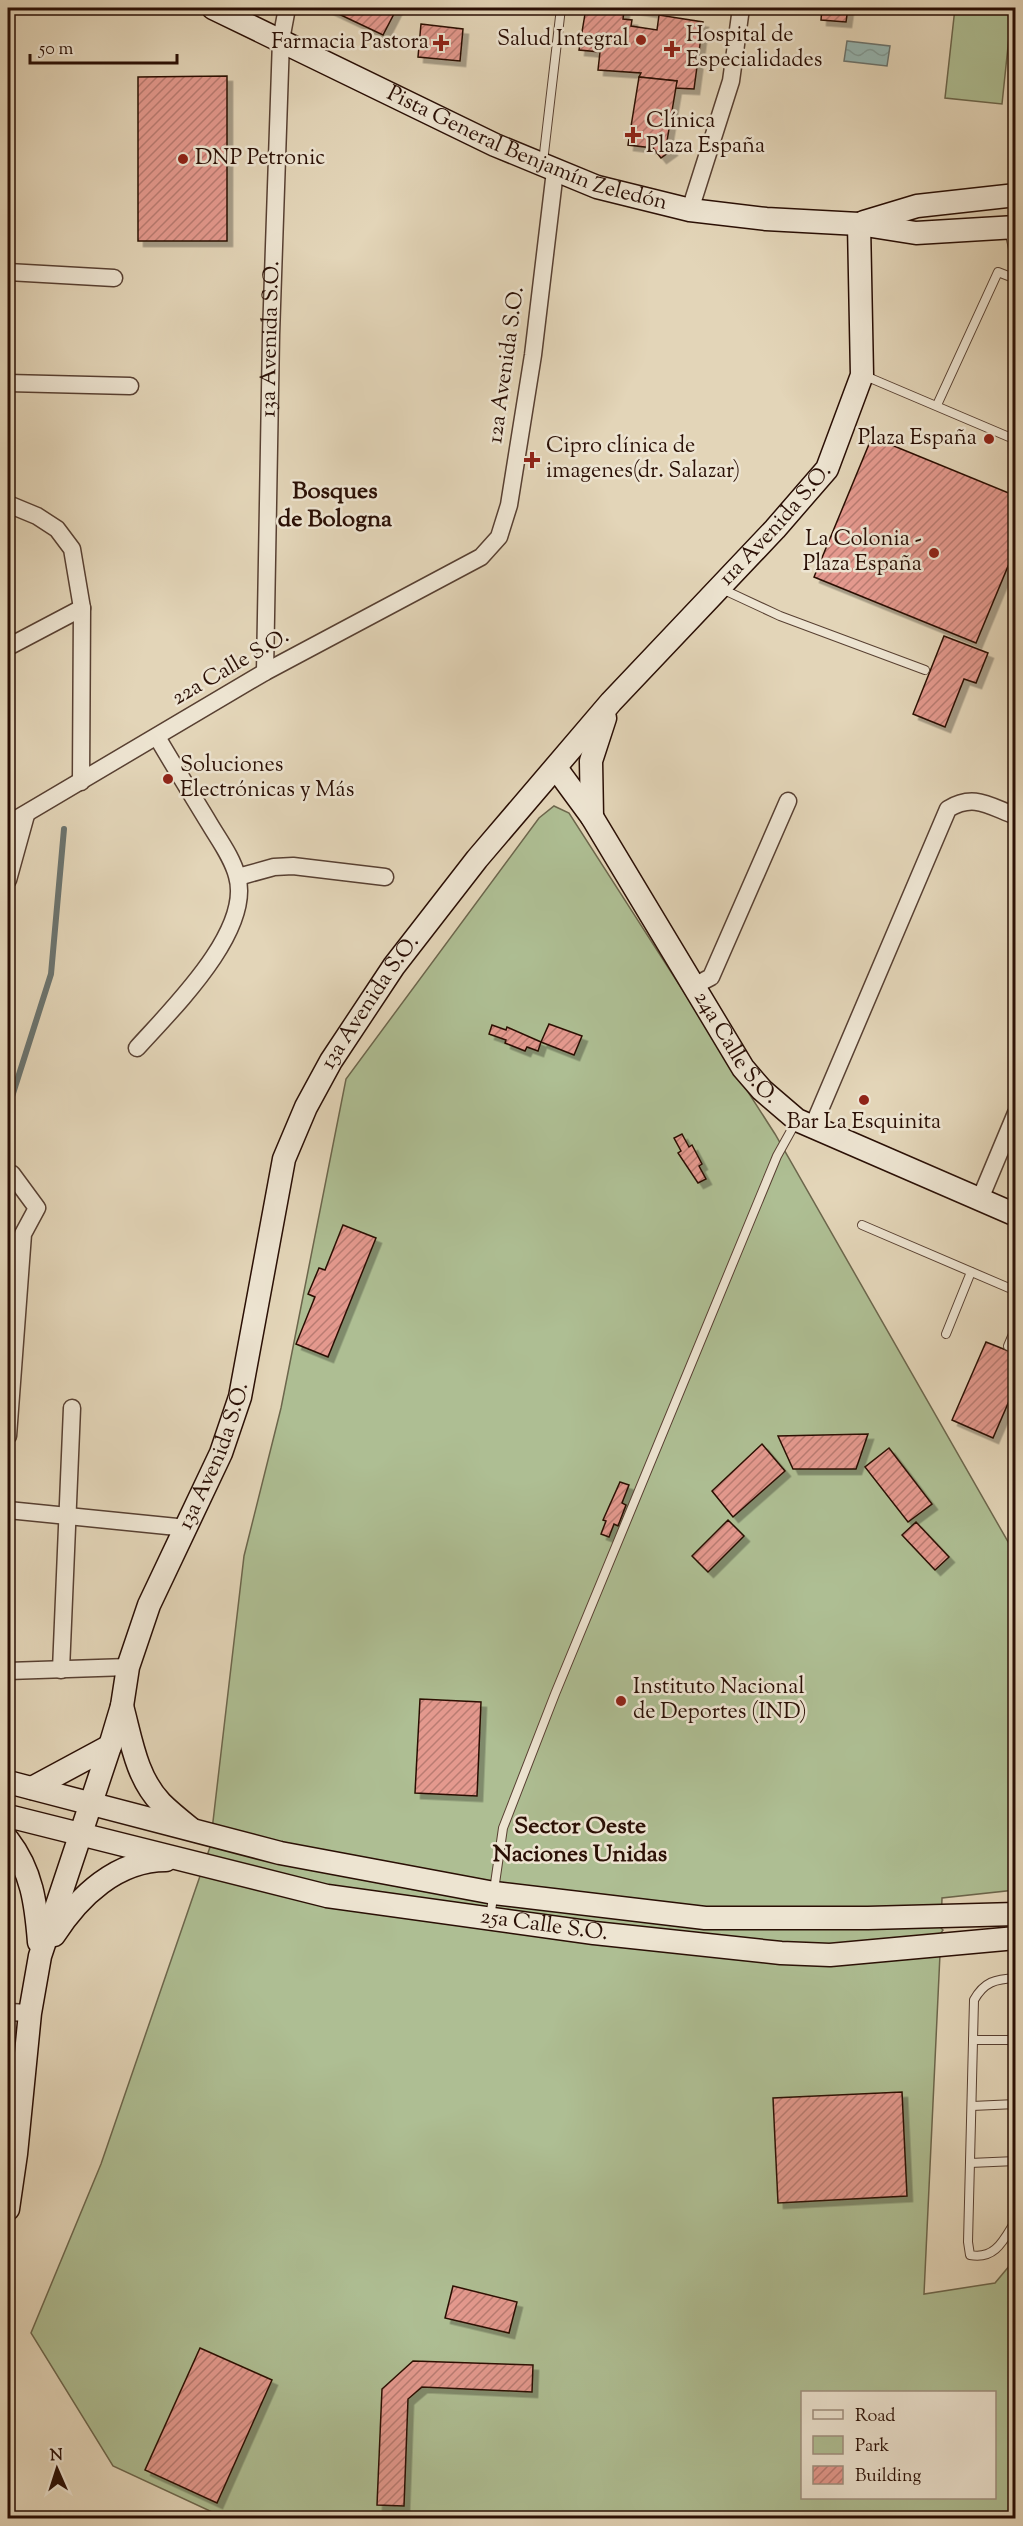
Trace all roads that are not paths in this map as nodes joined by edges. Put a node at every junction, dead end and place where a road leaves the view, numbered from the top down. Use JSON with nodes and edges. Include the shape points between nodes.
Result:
{"nodes":[{"id":1,"x":213,"y":8,"type":"edge"},
{"id":2,"x":286,"y":8,"type":"edge"},
{"id":3,"x":561,"y":8,"type":"edge"},
{"id":4,"x":741,"y":8,"type":"edge"},
{"id":5,"x":281,"y":40,"type":"junction"},
{"id":6,"x":549,"y":168,"type":"junction"},
{"id":7,"x":1016,"y":195,"type":"edge"},
{"id":8,"x":690,"y":210,"type":"junction"},
{"id":9,"x":859,"y":224,"type":"junction"},
{"id":10,"x":1012,"y":228,"type":"edge"},
{"id":11,"x":1016,"y":264,"type":"edge"},
{"id":12,"x":8,"y":272,"type":"edge"},
{"id":13,"x":114,"y":278,"type":"dead end"},
{"id":14,"x":1016,"y":279,"type":"edge"},
{"id":15,"x":862,"y":375,"type":"junction"},
{"id":16,"x":8,"y":383,"type":"edge"},
{"id":17,"x":130,"y":386,"type":"dead end"},
{"id":18,"x":937,"y":405,"type":"junction"},
{"id":19,"x":1016,"y":440,"type":"edge"},
{"id":20,"x":8,"y":504,"type":"edge"},
{"id":21,"x":481,"y":557,"type":"joint"},
{"id":22,"x":718,"y":587,"type":"junction"},
{"id":23,"x":82,"y":608,"type":"junction"},
{"id":24,"x":8,"y":647,"type":"edge"},
{"id":25,"x":926,"y":670,"type":"dead end"},
{"id":26,"x":265,"y":672,"type":"junction"},
{"id":27,"x":611,"y":702,"type":"junction"},
{"id":28,"x":157,"y":737,"type":"junction"},
{"id":29,"x":556,"y":768,"type":"junction"},
{"id":30,"x":81,"y":782,"type":"junction"},
{"id":31,"x":788,"y":801,"type":"dead end"},
{"id":32,"x":26,"y":814,"type":"junction"},
{"id":33,"x":1016,"y":816,"type":"edge"},
{"id":34,"x":592,"y":817,"type":"junction"},
{"id":35,"x":8,"y":824,"type":"edge"},
{"id":36,"x":238,"y":877,"type":"junction"},
{"id":37,"x":385,"y":877,"type":"dead end"},
{"id":38,"x":8,"y":880,"type":"edge"},
{"id":39,"x":692,"y":987,"type":"junction"},
{"id":40,"x":137,"y":1048,"type":"dead end"},
{"id":41,"x":1016,"y":1113,"type":"edge"},
{"id":42,"x":805,"y":1123,"type":"junction"},
{"id":43,"x":12,"y":1174,"type":"dead end"},
{"id":44,"x":980,"y":1199,"type":"junction"},
{"id":45,"x":1016,"y":1215,"type":"edge"},
{"id":46,"x":862,"y":1225,"type":"dead end"},
{"id":47,"x":971,"y":1272,"type":"junction"},
{"id":48,"x":1016,"y":1290,"type":"edge"},
{"id":49,"x":1016,"y":1327,"type":"edge"},
{"id":50,"x":946,"y":1334,"type":"dead end"},
{"id":51,"x":1008,"y":1346,"type":"dead end"},
{"id":52,"x":72,"y":1408,"type":"dead end"},
{"id":53,"x":8,"y":1436,"type":"edge"},
{"id":54,"x":8,"y":1510,"type":"edge"},
{"id":55,"x":68,"y":1516,"type":"junction"},
{"id":56,"x":187,"y":1528,"type":"junction"},
{"id":57,"x":128,"y":1667,"type":"junction"},
{"id":58,"x":61,"y":1670,"type":"junction"},
{"id":59,"x":8,"y":1671,"type":"edge"},
{"id":60,"x":122,"y":1706,"type":"junction"},
{"id":61,"x":110,"y":1746,"type":"junction"},
{"id":62,"x":8,"y":1782,"type":"edge"},
{"id":63,"x":32,"y":1788,"type":"junction"},
{"id":64,"x":89,"y":1803,"type":"junction"},
{"id":65,"x":8,"y":1816,"type":"edge"},
{"id":66,"x":193,"y":1831,"type":"junction"},
{"id":67,"x":78,"y":1835,"type":"junction"},
{"id":68,"x":8,"y":1840,"type":"edge"},
{"id":69,"x":182,"y":1860,"type":"junction"},
{"id":70,"x":494,"y":1893,"type":"junction"},
{"id":71,"x":1016,"y":1914,"type":"edge"},
{"id":72,"x":705,"y":1918,"type":"junction"},
{"id":73,"x":489,"y":1920,"type":"junction"},
{"id":74,"x":1016,"y":1938,"type":"edge"},
{"id":75,"x":702,"y":1946,"type":"junction"},
{"id":76,"x":40,"y":1956,"type":"junction"},
{"id":77,"x":1016,"y":1978,"type":"edge"},
{"id":78,"x":19,"y":2012,"type":"edge"},
{"id":79,"x":973,"y":2040,"type":"junction"},
{"id":80,"x":1016,"y":2040,"type":"edge"},
{"id":81,"x":1016,"y":2104,"type":"edge"},
{"id":82,"x":972,"y":2106,"type":"junction"},
{"id":83,"x":12,"y":2154,"type":"edge"},
{"id":84,"x":1016,"y":2161,"type":"edge"},
{"id":85,"x":970,"y":2163,"type":"junction"},
{"id":86,"x":8,"y":2209,"type":"edge"},
{"id":87,"x":1016,"y":2220,"type":"edge"}],
"edges":[{"from":1,"to":5,"type":"street","name":"Pista General Benjamín Zeledón"},
{"from":2,"to":5,"type":"street","name":"13a Avenida S.O."},
{"from":3,"to":6,"type":"lane"},
{"from":4,"to":8,"type":"street","via":[[731,81]]},
{"from":5,"to":6,"type":"street","name":"Pista General Benjamín Zeledón","via":[[495,146]]},
{"from":5,"to":26,"type":"street","name":"13a Avenida S.O."},
{"from":6,"to":8,"type":"street","name":"Pista General Benjamín Zeledón","via":[[597,187]]},
{"from":6,"to":21,"type":"street","name":"12a Avenida S.O.","via":[[533,355],[509,505],[499,537]]},
{"from":7,"to":9,"type":"street","name":"Pista General Benjamín Zeledón","via":[[917,206]]},
{"from":8,"to":9,"type":"street","name":"Pista General Benjamín Zeledón"},
{"from":9,"to":10,"type":"street","name":"Pista General Benjamín Zeledón","via":[[916,232]]},
{"from":9,"to":15,"type":"street","name":"11a Avenida S.O."},
{"from":10,"to":11,"type":"lane"},
{"from":12,"to":13,"type":"street"},
{"from":14,"to":18,"type":"lane","via":[[998,272]]},
{"from":15,"to":18,"type":"lane"},
{"from":15,"to":22,"type":"street","name":"11a Avenida S.O.","via":[[827,469]]},
{"from":16,"to":17,"type":"street"},
{"from":18,"to":19,"type":"lane"},
{"from":20,"to":23,"type":"street","via":[[57,529],[72,549]]},
{"from":21,"to":26,"type":"street","name":"22a Calle S.O."},
{"from":22,"to":25,"type":"lane","via":[[780,616]]},
{"from":22,"to":27,"type":"street","name":"11a Avenida S.O."},
{"from":23,"to":24,"type":"street"},
{"from":23,"to":30,"type":"street"},
{"from":26,"to":28,"type":"street","name":"22a Calle S.O."},
{"from":27,"to":29,"type":"street","name":"11a Avenida S.O."},
{"from":27,"to":34,"type":"street","via":[[591,761]]},
{"from":28,"to":30,"type":"street","name":"22a Calle S.O."},
{"from":28,"to":36,"type":"street"},
{"from":29,"to":34,"type":"street","name":"24a Calle S.O."},
{"from":29,"to":56,"type":"street","name":"13a Avenida S.O.","via":[[400,957],[331,1061],[306,1107],[284,1159],[240,1397],[221,1453]]},
{"from":30,"to":32,"type":"street","name":"22a Calle S.O."},
{"from":31,"to":39,"type":"street","via":[[711,977]]},
{"from":32,"to":35,"type":"street","name":"22a Calle S.O."},
{"from":32,"to":38,"type":"street"},
{"from":33,"to":42,"type":"street","via":[[981,802],[963,800],[948,809]]},
{"from":34,"to":39,"type":"street","name":"24a Calle S.O."},
{"from":36,"to":37,"type":"street","via":[[293,866]]},
{"from":36,"to":40,"type":"street","via":[[238,905],[210,963]]},
{"from":39,"to":42,"type":"street","name":"24a Calle S.O.","via":[[743,1068],[762,1090]]},
{"from":41,"to":44,"type":"street"},
{"from":42,"to":44,"type":"street","name":"24a Calle S.O."},
{"from":42,"to":70,"type":"lane","via":[[777,1156],[555,1694],[503,1828]]},
{"from":43,"to":53,"type":"street","via":[[37,1208],[23,1234]]},
{"from":44,"to":45,"type":"street","name":"24a Calle S.O."},
{"from":46,"to":47,"type":"lane"},
{"from":47,"to":48,"type":"lane"},
{"from":47,"to":50,"type":"lane"},
{"from":49,"to":51,"type":"lane"},
{"from":52,"to":55,"type":"street"},
{"from":54,"to":55,"type":"street"},
{"from":55,"to":56,"type":"street"},
{"from":55,"to":58,"type":"street"},
{"from":56,"to":57,"type":"street","name":"13a Avenida S.O.","via":[[149,1605]]},
{"from":57,"to":58,"type":"street"},
{"from":57,"to":60,"type":"street","name":"13a Avenida S.O."},
{"from":58,"to":59,"type":"street"},
{"from":60,"to":61,"type":"street","name":"13a Avenida S.O."},
{"from":60,"to":66,"type":"street","via":[[144,1778],[159,1801]]},
{"from":61,"to":63,"type":"street"},
{"from":61,"to":64,"type":"street","name":"13a Avenida S.O."},
{"from":62,"to":63,"type":"street","name":"25a Calle S.O."},
{"from":63,"to":64,"type":"street","name":"25a Calle S.O."},
{"from":64,"to":66,"type":"street","name":"25a Calle S.O."},
{"from":64,"to":67,"type":"street","name":"13a Avenida S.O."},
{"from":65,"to":67,"type":"street","name":"25a Calle S.O."},
{"from":66,"to":70,"type":"street","name":"25a Calle S.O.","via":[[280,1853]]},
{"from":67,"to":69,"type":"street","name":"25a Calle S.O."},
{"from":67,"to":76,"type":"street","name":"13a Avenida S.O."},
{"from":68,"to":76,"type":"street","via":[[33,1887]]},
{"from":69,"to":73,"type":"street","name":"25a Calle S.O.","via":[[327,1896]]},
{"from":69,"to":76,"type":"street","via":[[143,1862],[116,1873],[69,1911]]},
{"from":70,"to":72,"type":"street","name":"25a Calle S.O."},
{"from":70,"to":73,"type":"lane"},
{"from":71,"to":72,"type":"street","name":"25a Calle S.O."},
{"from":72,"to":75,"type":"street"},
{"from":73,"to":75,"type":"street","name":"25a Calle S.O."},
{"from":74,"to":75,"type":"street","name":"25a Calle S.O.","via":[[830,1955]]},
{"from":76,"to":78,"type":"street","name":"13a Avenida S.O."},
{"from":77,"to":79,"type":"lane","via":[[992,1981],[981,1988],[974,2000]]},
{"from":78,"to":83,"type":"street","name":"13a Avenida S.O."},
{"from":79,"to":80,"type":"lane"},
{"from":79,"to":82,"type":"lane"},
{"from":81,"to":82,"type":"lane"},
{"from":82,"to":85,"type":"lane"},
{"from":83,"to":86,"type":"street","name":"13a Avenida S.O."},
{"from":84,"to":85,"type":"lane"},
{"from":85,"to":87,"type":"lane","via":[[970,2255],[980,2257],[997,2250]]}]}
